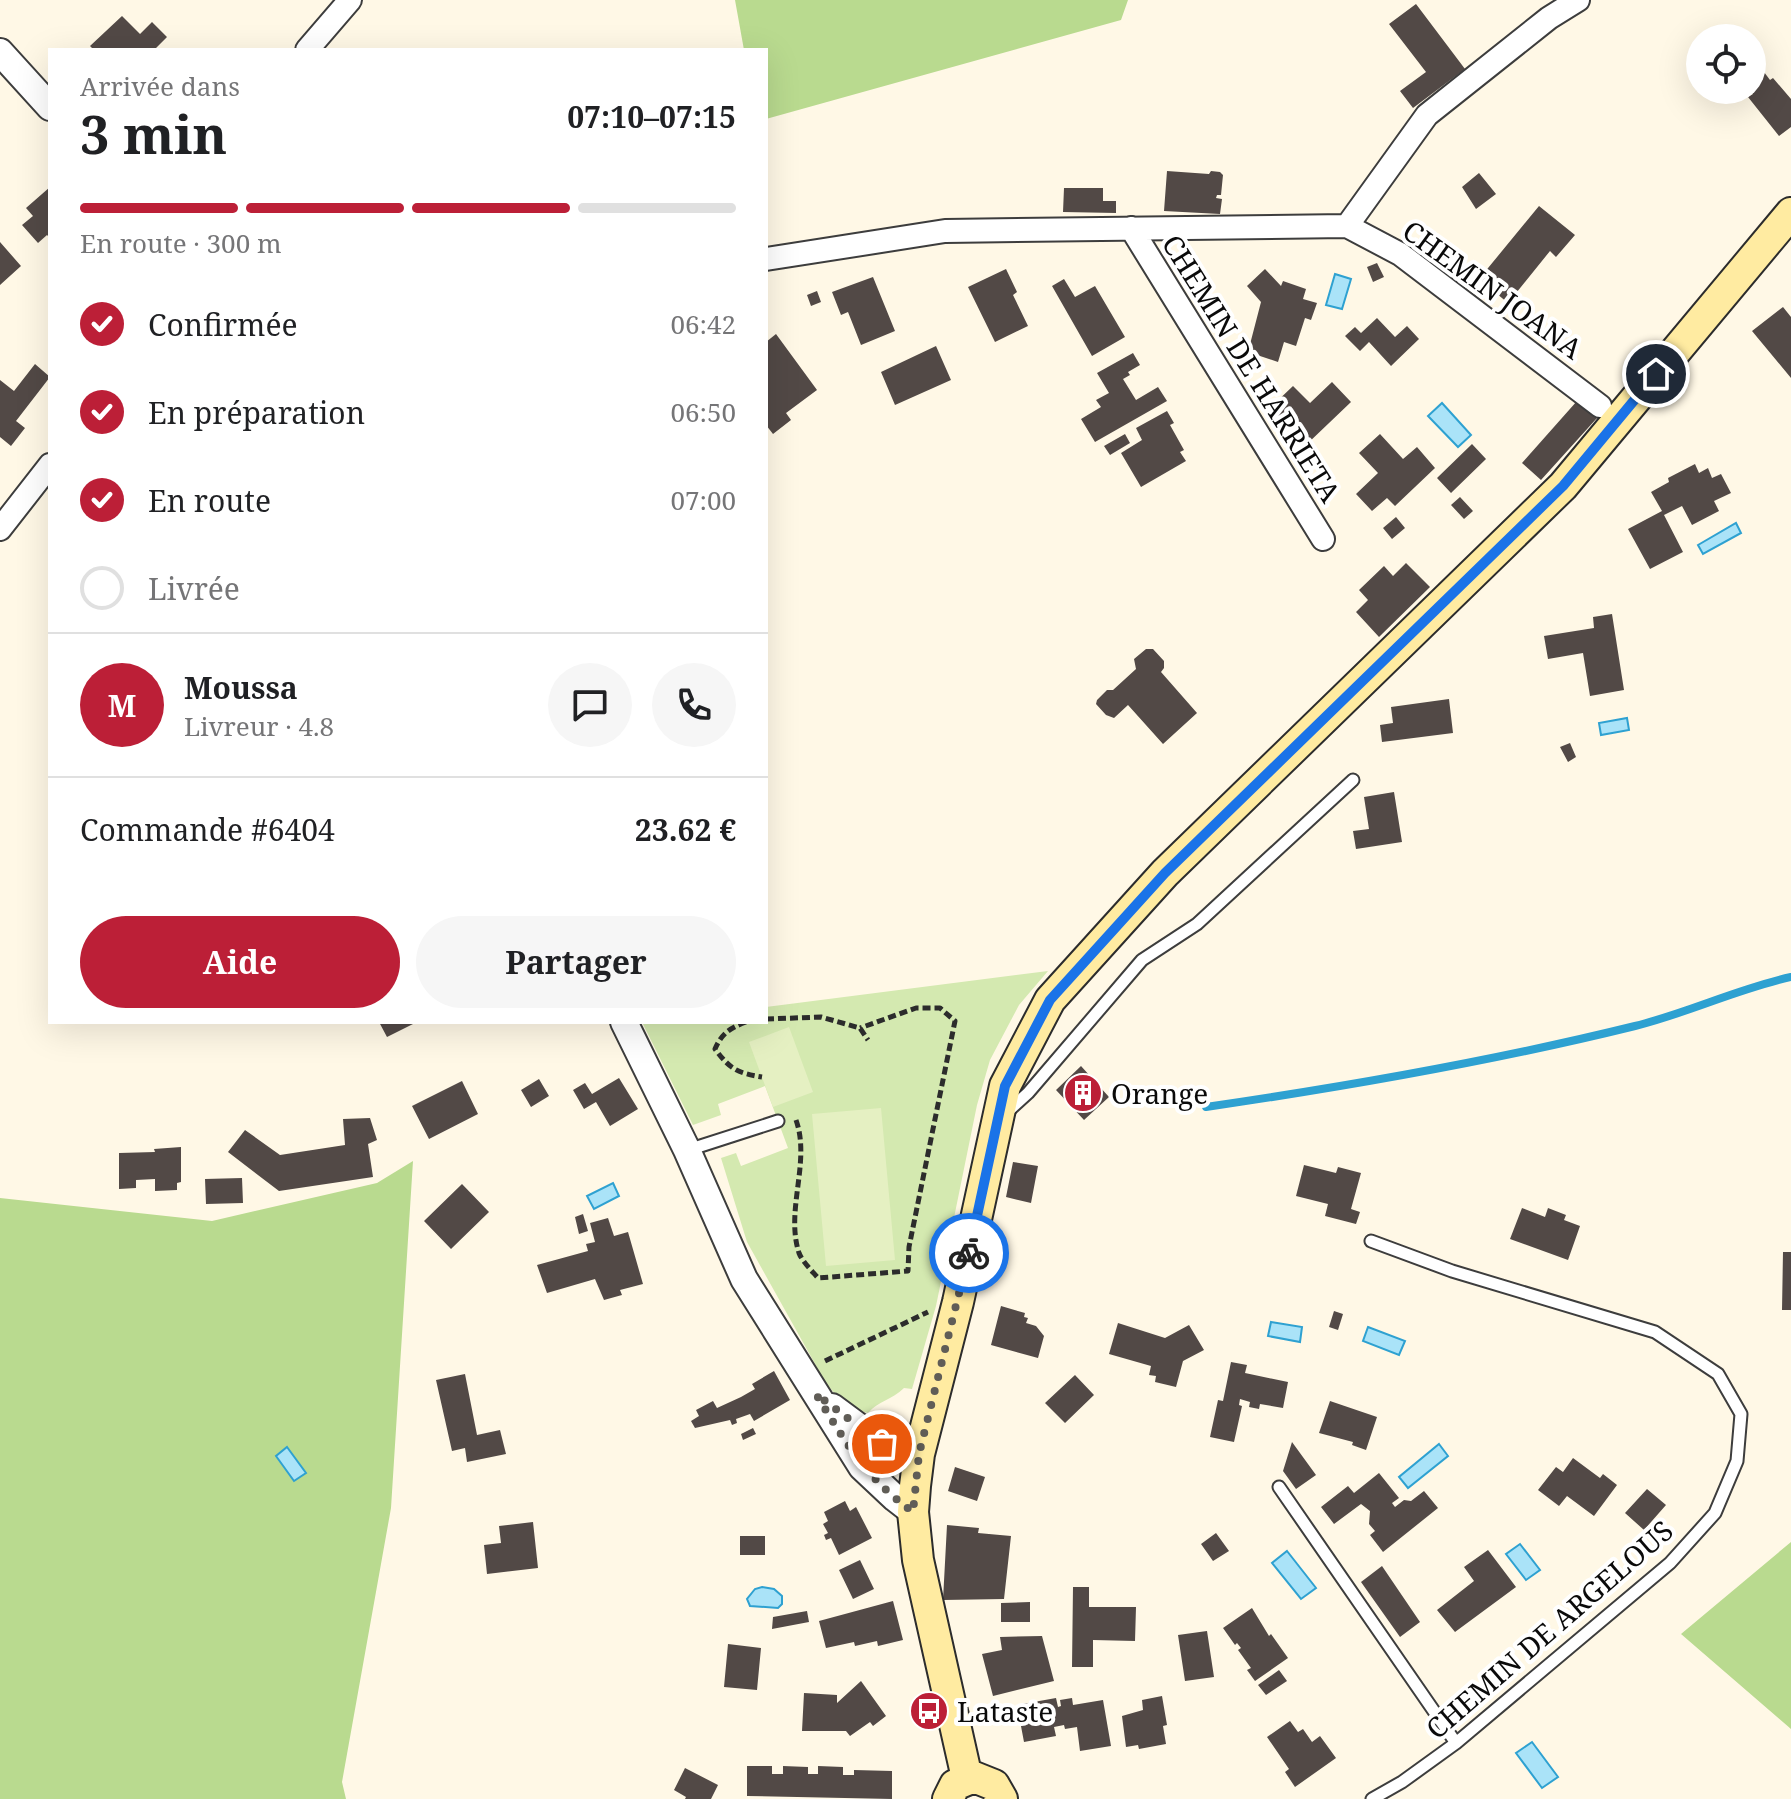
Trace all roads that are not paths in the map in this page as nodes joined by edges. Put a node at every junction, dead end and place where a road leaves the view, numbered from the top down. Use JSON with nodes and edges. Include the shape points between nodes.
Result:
{"nodes":[{"id":1,"x":350,"y":0,"type":"edge"},
{"id":2,"x":1578,"y":0,"type":"edge"},
{"id":3,"x":309,"y":48,"type":"edge"},
{"id":4,"x":0,"y":52,"type":"edge"},
{"id":5,"x":48,"y":105,"type":"edge"},
{"id":6,"x":1791,"y":213,"type":"edge"},
{"id":7,"x":1347,"y":226,"type":"junction"},
{"id":8,"x":1131,"y":228,"type":"junction"},
{"id":9,"x":768,"y":259,"type":"edge"},
{"id":10,"x":1600,"y":406,"type":"dead end"},
{"id":11,"x":48,"y":468,"type":"edge"},
{"id":12,"x":0,"y":529,"type":"edge"},
{"id":13,"x":1323,"y":539,"type":"dead end"},
{"id":14,"x":1353,"y":780,"type":"dead end"},
{"id":15,"x":625,"y":1024,"type":"edge"},
{"id":16,"x":778,"y":1121,"type":"dead end"},
{"id":17,"x":998,"y":1121,"type":"junction"},
{"id":18,"x":687,"y":1150,"type":"junction"},
{"id":19,"x":1371,"y":1241,"type":"dead end"},
{"id":20,"x":816,"y":1394,"type":"junction"},
{"id":21,"x":919,"y":1454,"type":"junction"},
{"id":22,"x":1279,"y":1487,"type":"dead end"},
{"id":23,"x":913,"y":1512,"type":"junction"},
{"id":24,"x":1456,"y":1743,"type":"junction"},
{"id":25,"x":958,"y":1788,"type":"edge"},
{"id":26,"x":1002,"y":1799,"type":"edge"},
{"id":27,"x":1372,"y":1799,"type":"edge"}],
"edges":[{"from":1,"to":3,"type":"street"},
{"from":2,"to":7,"type":"street","via":[[1427,115]]},
{"from":4,"to":5,"type":"street"},
{"from":6,"to":17,"type":"main road","via":[[1563,486],[1165,873],[1050,1000],[1005,1086]]},
{"from":7,"to":8,"type":"street","name":"CHEMIN DE HARRIETA"},
{"from":7,"to":10,"type":"street","name":"CHEMIN JOANA","via":[[1400,254]]},
{"from":8,"to":9,"type":"street","name":"CHEMIN DE HARRIETA","via":[[945,231]]},
{"from":8,"to":13,"type":"street","name":"CHEMIN DE HARRIETA"},
{"from":11,"to":12,"type":"street"},
{"from":14,"to":17,"type":"lane","via":[[1197,924],[1142,960]]},
{"from":15,"to":18,"type":"street"},
{"from":16,"to":18,"type":"lane"},
{"from":17,"to":21,"type":"main road"},
{"from":18,"to":20,"type":"street","via":[[744,1279]]},
{"from":19,"to":24,"type":"lane","name":"CHEMIN DE ARGELOUS","via":[[1655,1332],[1718,1374],[1741,1414],[1737,1461],[1715,1513],[1670,1563]]},
{"from":20,"to":21,"type":"street","via":[[882,1444]]},
{"from":20,"to":23,"type":"street","via":[[862,1467]]},
{"from":21,"to":23,"type":"main road"},
{"from":22,"to":24,"type":"lane"},
{"from":23,"to":25,"type":"main road"},
{"from":24,"to":27,"type":"lane","name":"CHEMIN DE ARGELOUS"},
{"from":25,"to":26,"type":"main road","via":[[974,1777],[988,1780]]}]}
